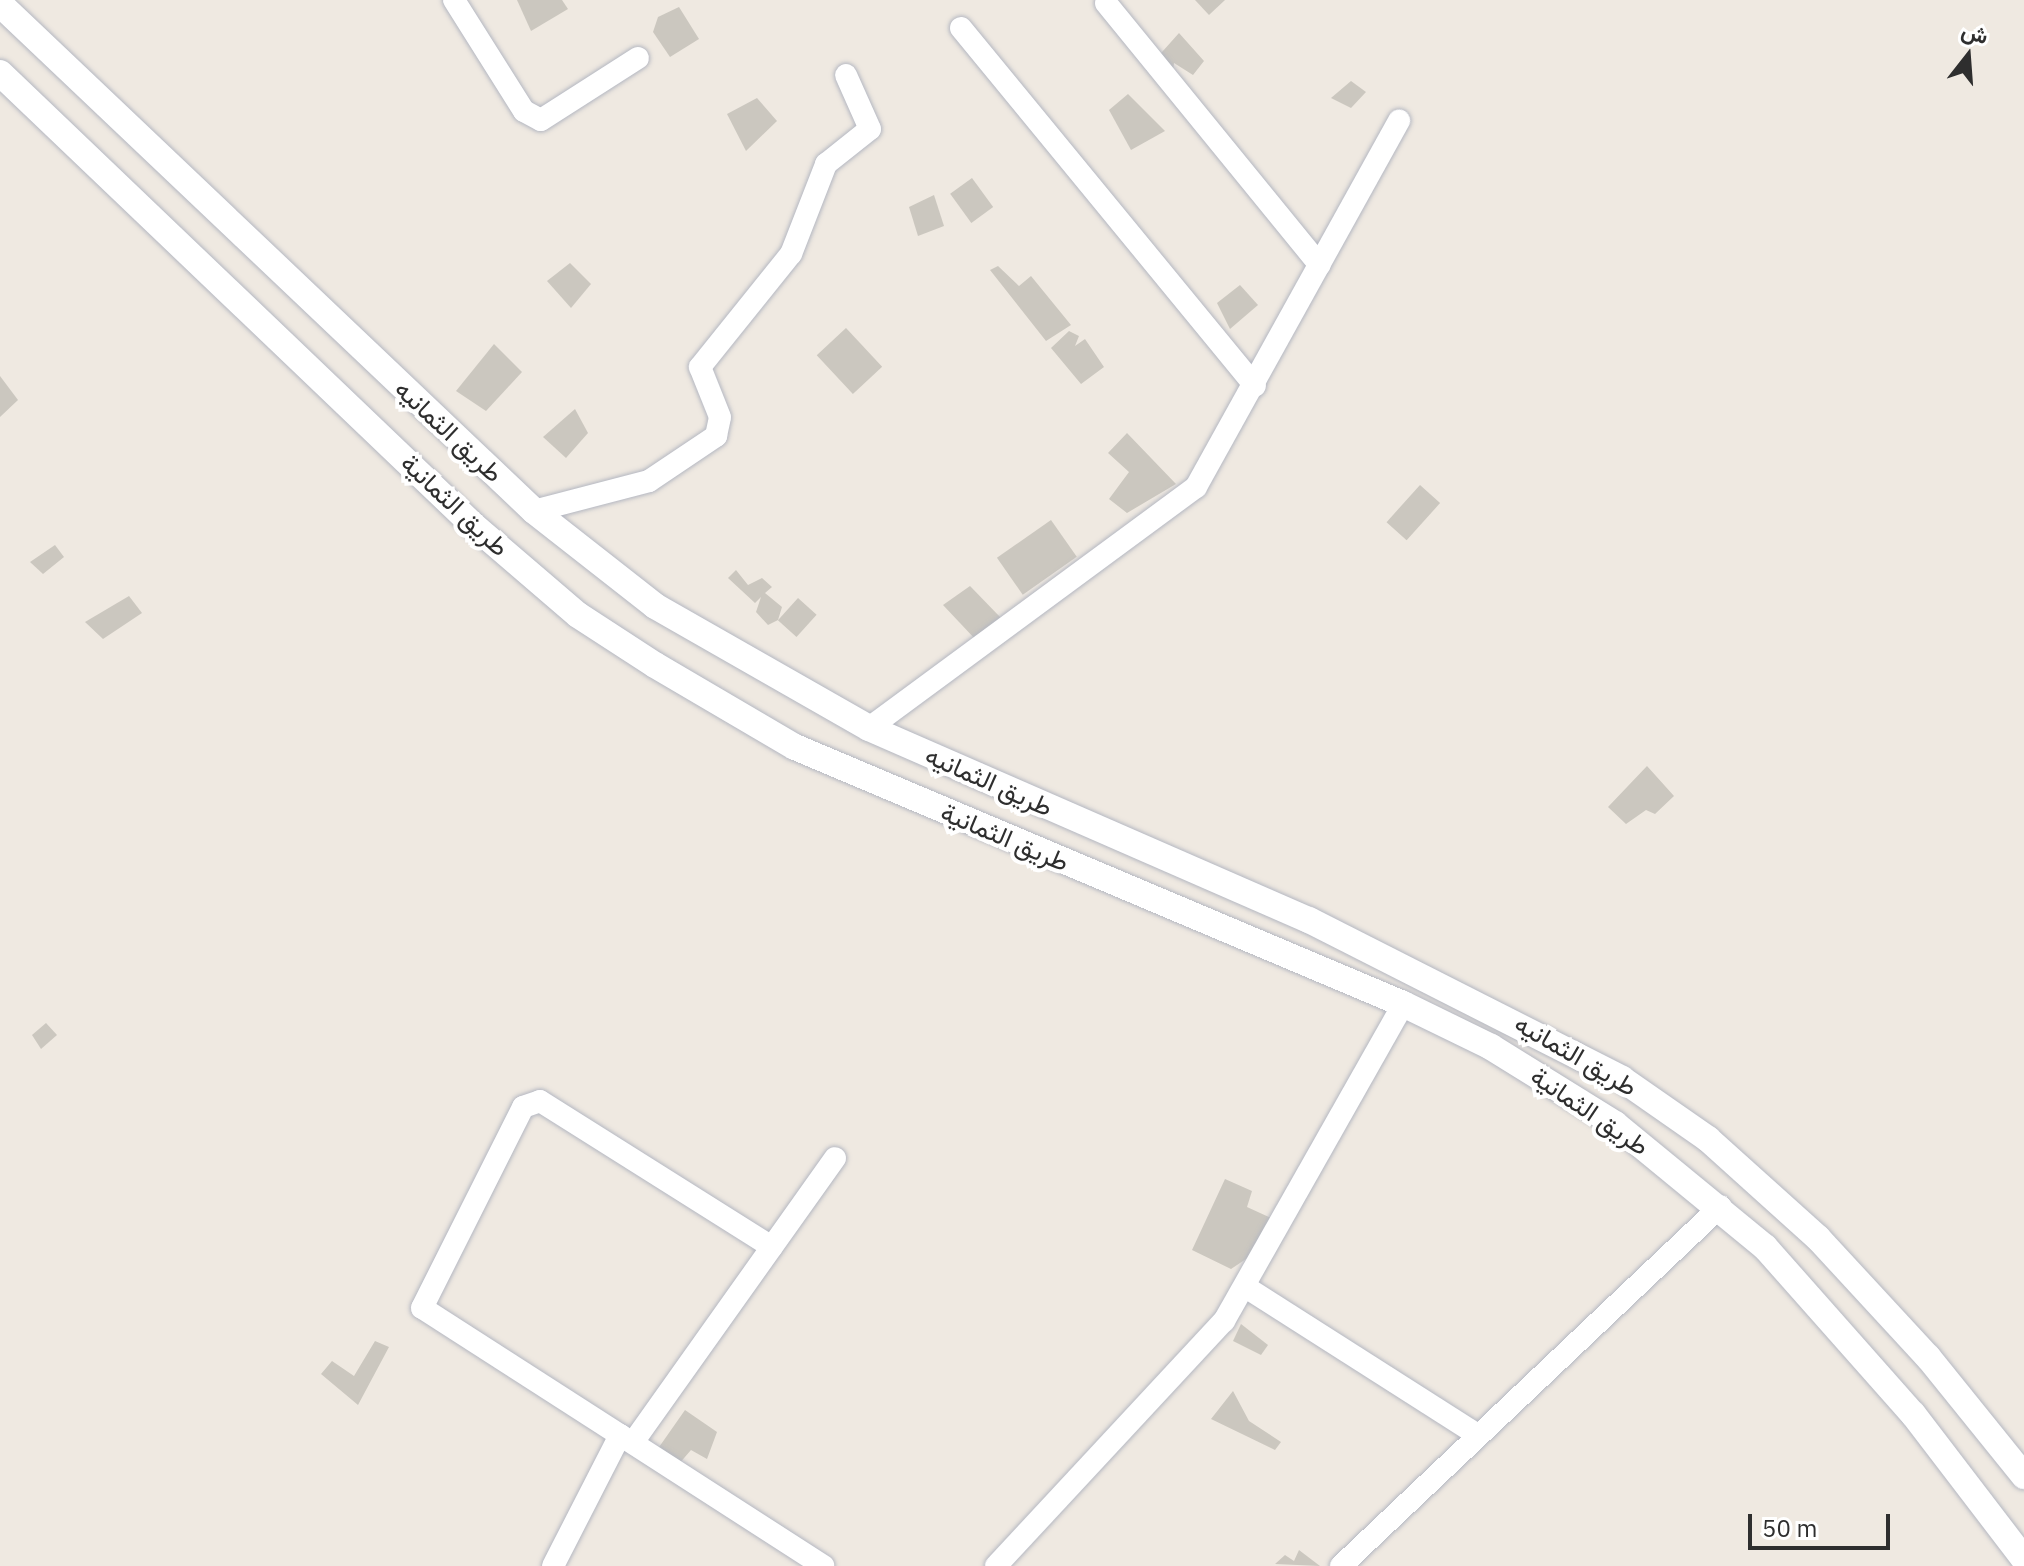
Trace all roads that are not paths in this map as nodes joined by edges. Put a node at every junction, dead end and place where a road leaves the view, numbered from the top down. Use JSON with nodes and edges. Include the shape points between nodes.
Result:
{"nodes":[{"id":1,"x":454,"y":0,"type":"edge"},
{"id":2,"x":1106,"y":3,"type":"dead end"},
{"id":3,"x":0,"y":4,"type":"edge"},
{"id":4,"x":961,"y":28,"type":"dead end"},
{"id":5,"x":638,"y":58,"type":"dead end"},
{"id":6,"x":0,"y":73,"type":"edge"},
{"id":7,"x":846,"y":75,"type":"dead end"},
{"id":8,"x":1399,"y":121,"type":"dead end"},
{"id":9,"x":1320,"y":265,"type":"junction"},
{"id":10,"x":1255,"y":386,"type":"junction"},
{"id":11,"x":534,"y":511,"type":"junction"},
{"id":12,"x":869,"y":728,"type":"junction"},
{"id":13,"x":1403,"y":1004,"type":"junction"},
{"id":14,"x":835,"y":1158,"type":"dead end"},
{"id":15,"x":1721,"y":1206,"type":"junction"},
{"id":16,"x":772,"y":1247,"type":"junction"},
{"id":17,"x":1247,"y":1288,"type":"junction"},
{"id":18,"x":1475,"y":1433,"type":"junction"},
{"id":19,"x":627,"y":1438,"type":"junction"},
{"id":20,"x":2024,"y":1476,"type":"edge"},
{"id":21,"x":2024,"y":1559,"type":"edge"},
{"id":22,"x":553,"y":1566,"type":"edge"},
{"id":23,"x":823,"y":1566,"type":"edge"},
{"id":24,"x":996,"y":1566,"type":"edge"},
{"id":25,"x":1341,"y":1566,"type":"edge"}],
"edges":[{"from":1,"to":5,"type":"street","via":[[524,111],[541,120]]},
{"from":2,"to":9,"type":"street"},
{"from":3,"to":11,"type":"street","name":"طريق الثمانيه"},
{"from":4,"to":10,"type":"street"},
{"from":6,"to":13,"type":"street","name":"طريق الثمانية","via":[[473,525],[578,615],[795,747]]},
{"from":7,"to":11,"type":"street","via":[[870,129],[826,164],[791,254],[700,367],[720,417],[716,436],[649,481]]},
{"from":8,"to":9,"type":"street"},
{"from":9,"to":10,"type":"street"},
{"from":10,"to":12,"type":"street","via":[[1210,468],[1182,500]]},
{"from":11,"to":12,"type":"street","name":"طريق الثمانيه","via":[[655,606]]},
{"from":12,"to":20,"type":"street","name":"طريق الثمانيه","via":[[1309,920],[1622,1079],[1708,1139],[1818,1238],[1928,1357]]},
{"from":13,"to":15,"type":"street","name":"طريق الثمانية","via":[[1557,1085]]},
{"from":13,"to":17,"type":"street"},
{"from":14,"to":16,"type":"street"},
{"from":15,"to":18,"type":"street"},
{"from":15,"to":21,"type":"street","name":"طريق الثمانية","via":[[1913,1414]]},
{"from":16,"to":19,"type":"street"},
{"from":16,"to":19,"type":"street","via":[[540,1101],[523,1107],[422,1308]]},
{"from":17,"to":18,"type":"street"},
{"from":17,"to":24,"type":"street","via":[[1166,1391]]},
{"from":18,"to":25,"type":"street"},
{"from":19,"to":22,"type":"street"},
{"from":19,"to":23,"type":"street"}]}
